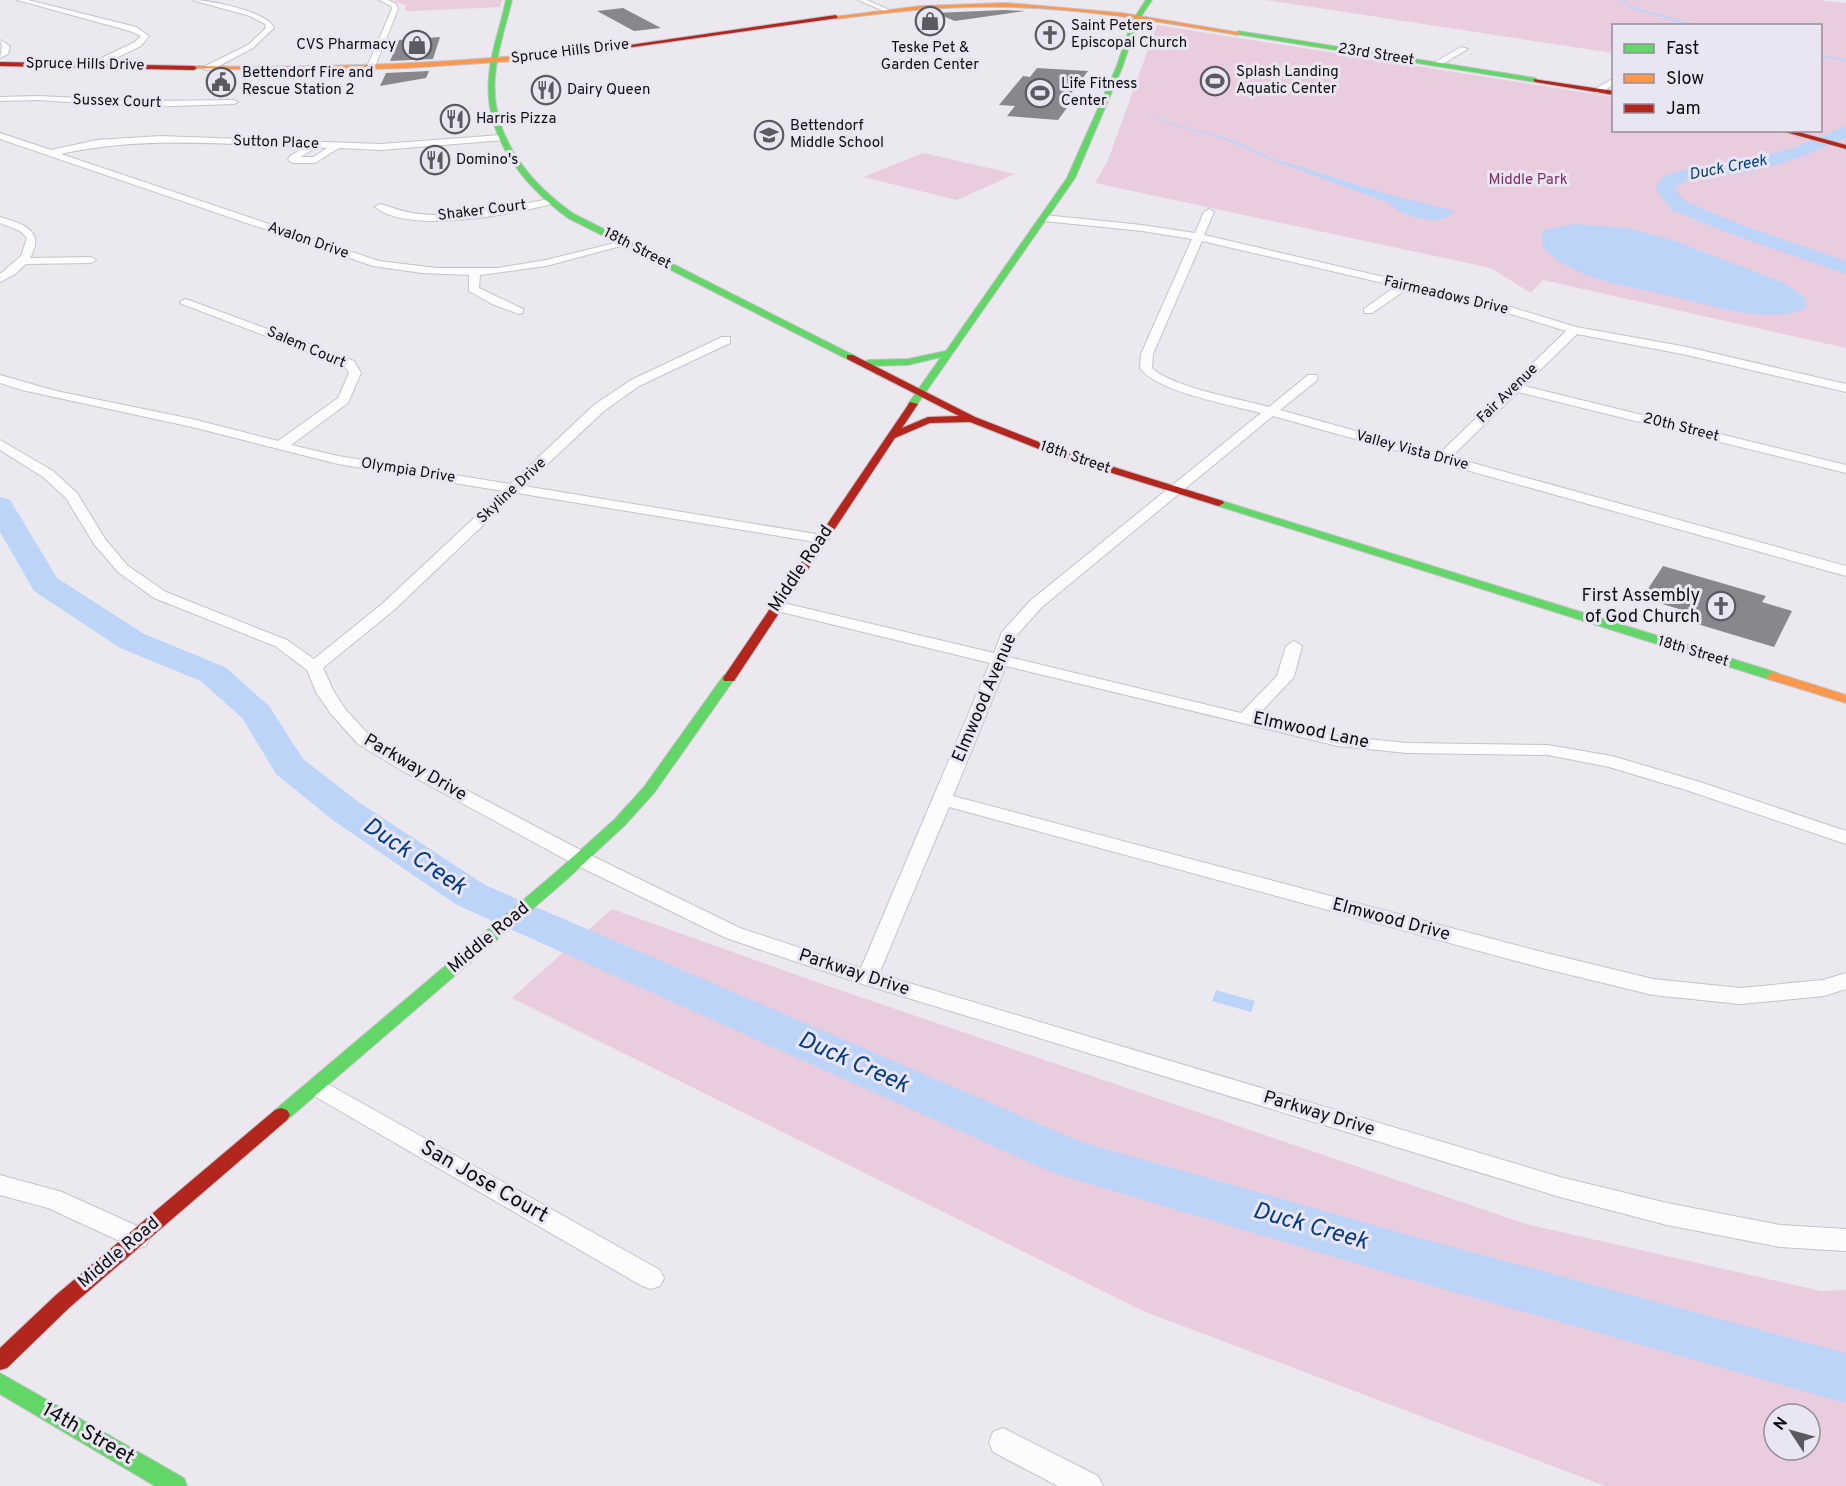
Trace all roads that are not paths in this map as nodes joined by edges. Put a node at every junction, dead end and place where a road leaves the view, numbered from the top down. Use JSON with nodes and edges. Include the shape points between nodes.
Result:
{"nodes":[{"id":1,"x":20,"y":0,"type":"edge"},
{"id":2,"x":195,"y":0,"type":"edge"},
{"id":3,"x":382,"y":0,"type":"edge"},
{"id":4,"x":509,"y":0,"type":"edge"},
{"id":5,"x":861,"y":0,"type":"edge"},
{"id":6,"x":1149,"y":0,"type":"edge"},
{"id":7,"x":886,"y":10,"type":"junction"},
{"id":8,"x":1137,"y":17,"type":"junction"},
{"id":9,"x":0,"y":42,"type":"edge"},
{"id":10,"x":1464,"y":49,"type":"dead end"},
{"id":11,"x":0,"y":56,"type":"edge"},
{"id":12,"x":494,"y":61,"type":"junction"},
{"id":13,"x":0,"y":64,"type":"edge"},
{"id":14,"x":1436,"y":64,"type":"junction"},
{"id":15,"x":94,"y":65,"type":"junction"},
{"id":16,"x":208,"y":68,"type":"junction"},
{"id":17,"x":370,"y":69,"type":"junction"},
{"id":18,"x":1612,"y":81,"type":"edge"},
{"id":19,"x":1598,"y":90,"type":"junction"},
{"id":20,"x":1612,"y":93,"type":"edge"},
{"id":21,"x":0,"y":99,"type":"edge"},
{"id":22,"x":234,"y":102,"type":"dead end"},
{"id":23,"x":1789,"y":132,"type":"edge"},
{"id":24,"x":0,"y":136,"type":"edge"},
{"id":25,"x":501,"y":138,"type":"junction"},
{"id":26,"x":314,"y":145,"type":"junction"},
{"id":27,"x":336,"y":146,"type":"junction"},
{"id":28,"x":1846,"y":147,"type":"edge"},
{"id":29,"x":52,"y":153,"type":"junction"},
{"id":30,"x":549,"y":202,"type":"junction"},
{"id":31,"x":380,"y":207,"type":"dead end"},
{"id":32,"x":1209,"y":212,"type":"dead end"},
{"id":33,"x":1044,"y":218,"type":"junction"},
{"id":34,"x":0,"y":220,"type":"edge"},
{"id":35,"x":1199,"y":237,"type":"junction"},
{"id":36,"x":627,"y":243,"type":"junction"},
{"id":37,"x":91,"y":260,"type":"dead end"},
{"id":38,"x":25,"y":261,"type":"junction"},
{"id":39,"x":475,"y":271,"type":"junction"},
{"id":40,"x":0,"y":279,"type":"edge"},
{"id":41,"x":1403,"y":286,"type":"junction"},
{"id":42,"x":186,"y":302,"type":"dead end"},
{"id":43,"x":519,"y":311,"type":"dead end"},
{"id":44,"x":1368,"y":311,"type":"dead end"},
{"id":45,"x":1574,"y":330,"type":"junction"},
{"id":46,"x":726,"y":340,"type":"dead end"},
{"id":47,"x":947,"y":353,"type":"junction"},
{"id":48,"x":858,"y":362,"type":"junction"},
{"id":49,"x":1312,"y":378,"type":"dead end"},
{"id":50,"x":0,"y":379,"type":"edge"},
{"id":51,"x":1515,"y":387,"type":"junction"},
{"id":52,"x":1846,"y":388,"type":"edge"},
{"id":53,"x":920,"y":393,"type":"junction"},
{"id":54,"x":1270,"y":412,"type":"junction"},
{"id":55,"x":972,"y":419,"type":"junction"},
{"id":56,"x":891,"y":436,"type":"junction"},
{"id":57,"x":0,"y":444,"type":"edge"},
{"id":58,"x":279,"y":447,"type":"junction"},
{"id":59,"x":1442,"y":459,"type":"junction"},
{"id":60,"x":1846,"y":469,"type":"edge"},
{"id":61,"x":515,"y":488,"type":"junction"},
{"id":62,"x":1176,"y":491,"type":"junction"},
{"id":63,"x":822,"y":539,"type":"junction"},
{"id":64,"x":1846,"y":571,"type":"edge"},
{"id":65,"x":775,"y":606,"type":"junction"},
{"id":66,"x":1294,"y":646,"type":"dead end"},
{"id":67,"x":1000,"y":659,"type":"junction"},
{"id":68,"x":314,"y":667,"type":"junction"},
{"id":69,"x":1846,"y":699,"type":"edge"},
{"id":70,"x":1246,"y":717,"type":"junction"},
{"id":71,"x":941,"y":799,"type":"junction"},
{"id":72,"x":1846,"y":838,"type":"edge"},
{"id":73,"x":581,"y":859,"type":"junction"},
{"id":74,"x":867,"y":978,"type":"junction"},
{"id":75,"x":1846,"y":981,"type":"edge"},
{"id":76,"x":316,"y":1087,"type":"junction"},
{"id":77,"x":0,"y":1185,"type":"edge"},
{"id":78,"x":137,"y":1238,"type":"junction"},
{"id":79,"x":1846,"y":1240,"type":"edge"},
{"id":80,"x":651,"y":1278,"type":"dead end"},
{"id":81,"x":0,"y":1361,"type":"edge"},
{"id":82,"x":0,"y":1383,"type":"edge"},
{"id":83,"x":1003,"y":1442,"type":"dead end"},
{"id":84,"x":176,"y":1486,"type":"edge"},
{"id":85,"x":1088,"y":1486,"type":"edge"}],
"edges":[{"from":1,"to":15,"type":"street","via":[[133,29],[145,36],[138,44]]},
{"from":2,"to":16,"type":"street","via":[[252,15],[270,28],[255,43]]},
{"from":3,"to":17,"type":"street","via":[[395,9]]},
{"from":4,"to":12,"type":"main road","name":"18th Street"},
{"from":5,"to":7,"type":"street"},
{"from":6,"to":8,"type":"main road","name":"Middle Road"},
{"from":7,"to":8,"type":"main road","name":"Spruce Hills Drive","via":[[1004,5]]},
{"from":7,"to":12,"type":"main road","name":"Spruce Hills Drive"},
{"from":8,"to":14,"type":"main road","name":"23rd Street"},
{"from":8,"to":33,"type":"main road","name":"Middle Road","via":[[1079,163]]},
{"from":9,"to":11,"type":"street","via":[[6,46]]},
{"from":10,"to":14,"type":"street"},
{"from":12,"to":17,"type":"main road","name":"Spruce Hills Drive"},
{"from":12,"to":25,"type":"main road","name":"18th Street","via":[[492,94]]},
{"from":13,"to":15,"type":"main road","name":"Spruce Hills Drive"},
{"from":14,"to":19,"type":"main road","name":"23rd Street"},
{"from":15,"to":16,"type":"main road","name":"Spruce Hills Drive"},
{"from":16,"to":17,"type":"main road","name":"Spruce Hills Drive"},
{"from":18,"to":19,"type":"street"},
{"from":19,"to":20,"type":"main road","name":"23rd Street"},
{"from":21,"to":22,"type":"street","name":"Sussex Court","via":[[143,104]]},
{"from":23,"to":28,"type":"main road"},
{"from":24,"to":29,"type":"street","name":"Avalon Drive"},
{"from":25,"to":27,"type":"street","name":"Sutton Place","via":[[420,146]]},
{"from":25,"to":30,"type":"main road","name":"18th Street","via":[[522,177]]},
{"from":26,"to":27,"type":"street","name":"Sutton Place"},
{"from":26,"to":27,"type":"street","via":[[293,160],[315,160]]},
{"from":26,"to":29,"type":"street","name":"Sutton Place","via":[[124,140]]},
{"from":29,"to":39,"type":"street","name":"Avalon Drive","via":[[377,264]]},
{"from":30,"to":31,"type":"street","name":"Shaker Court","via":[[441,217],[407,216]]},
{"from":30,"to":36,"type":"main road","name":"18th Street"},
{"from":32,"to":35,"type":"street","name":"Valley Vista Drive"},
{"from":33,"to":35,"type":"street","name":"Fairmeadows Drive"},
{"from":33,"to":47,"type":"main road","name":"Middle Road"},
{"from":34,"to":38,"type":"street","via":[[24,229],[32,238]]},
{"from":35,"to":41,"type":"street","name":"Fairmeadows Drive"},
{"from":35,"to":54,"type":"street","name":"Valley Vista Drive","via":[[1147,354],[1146,368],[1167,383]]},
{"from":36,"to":39,"type":"street","name":"Avalon Drive","via":[[536,265]]},
{"from":36,"to":48,"type":"main road","name":"18th Street"},
{"from":37,"to":38,"type":"street"},
{"from":38,"to":40,"type":"street"},
{"from":39,"to":43,"type":"street","via":[[473,289]]},
{"from":41,"to":44,"type":"street"},
{"from":41,"to":45,"type":"street","name":"Fairmeadows Drive","via":[[1504,308]]},
{"from":42,"to":58,"type":"street","name":"Salem Court","via":[[350,364],[355,373],[343,400]]},
{"from":45,"to":51,"type":"street","name":"Fair Avenue"},
{"from":45,"to":52,"type":"street","name":"Fairmeadows Drive","via":[[1687,351]]},
{"from":46,"to":61,"type":"street","name":"Skyline Drive","via":[[635,383],[599,408]]},
{"from":47,"to":48,"type":"main road","via":[[899,365]]},
{"from":47,"to":53,"type":"main road","name":"Middle Road"},
{"from":48,"to":53,"type":"main road","name":"18th Street"},
{"from":49,"to":54,"type":"street","name":"Elmwood Avenue"},
{"from":50,"to":58,"type":"street","name":"Olympia Drive"},
{"from":51,"to":59,"type":"street","name":"Fair Avenue"},
{"from":51,"to":60,"type":"street","name":"20th Street"},
{"from":53,"to":55,"type":"main road","name":"18th Street"},
{"from":53,"to":56,"type":"main road","name":"Middle Road"},
{"from":54,"to":59,"type":"street","name":"Valley Vista Drive"},
{"from":54,"to":62,"type":"street","name":"Elmwood Avenue"},
{"from":55,"to":56,"type":"main road","via":[[928,420]]},
{"from":55,"to":62,"type":"main road","name":"18th Street","via":[[1058,453]]},
{"from":56,"to":63,"type":"main road","name":"Middle Road"},
{"from":57,"to":68,"type":"street","name":"Parkway Drive","via":[[48,474],[72,496],[99,541],[123,569],[160,595],[281,643]]},
{"from":58,"to":61,"type":"street","name":"Olympia Drive"},
{"from":59,"to":64,"type":"street","name":"Valley Vista Drive"},
{"from":61,"to":63,"type":"street","name":"Olympia Drive"},
{"from":61,"to":68,"type":"street","name":"Skyline Drive","via":[[388,607]]},
{"from":62,"to":67,"type":"street","name":"Elmwood Avenue","via":[[1036,604],[1008,635]]},
{"from":62,"to":69,"type":"main road","name":"18th Street"},
{"from":63,"to":65,"type":"main road","name":"Middle Road"},
{"from":65,"to":67,"type":"street","name":"Elmwood Lane"},
{"from":65,"to":73,"type":"main road","name":"Middle Road","via":[[649,790]]},
{"from":66,"to":70,"type":"street","via":[[1285,677]]},
{"from":67,"to":70,"type":"street","name":"Elmwood Lane"},
{"from":67,"to":71,"type":"street","name":"Elmwood Avenue"},
{"from":68,"to":73,"type":"street","name":"Parkway Drive","via":[[340,714],[364,740]]},
{"from":70,"to":72,"type":"street","name":"Elmwood Lane","via":[[1338,741],[1407,748],[1548,750],[1612,762]]},
{"from":71,"to":74,"type":"street","name":"Elmwood Avenue"},
{"from":71,"to":75,"type":"street","name":"Elmwood Drive","via":[[1653,987],[1740,996],[1824,988]]},
{"from":73,"to":74,"type":"street","name":"Parkway Drive","via":[[733,933]]},
{"from":73,"to":76,"type":"main road","name":"Middle Road"},
{"from":74,"to":79,"type":"street","name":"Parkway Drive","via":[[1560,1187],[1769,1234]]},
{"from":76,"to":78,"type":"main road","name":"Middle Road"},
{"from":76,"to":80,"type":"street","name":"San Jose Court"},
{"from":77,"to":78,"type":"street","via":[[53,1198]]},
{"from":78,"to":81,"type":"main road","name":"Middle Road"},
{"from":82,"to":84,"type":"main road","name":"14th Street"},
{"from":83,"to":85,"type":"street"}]}
